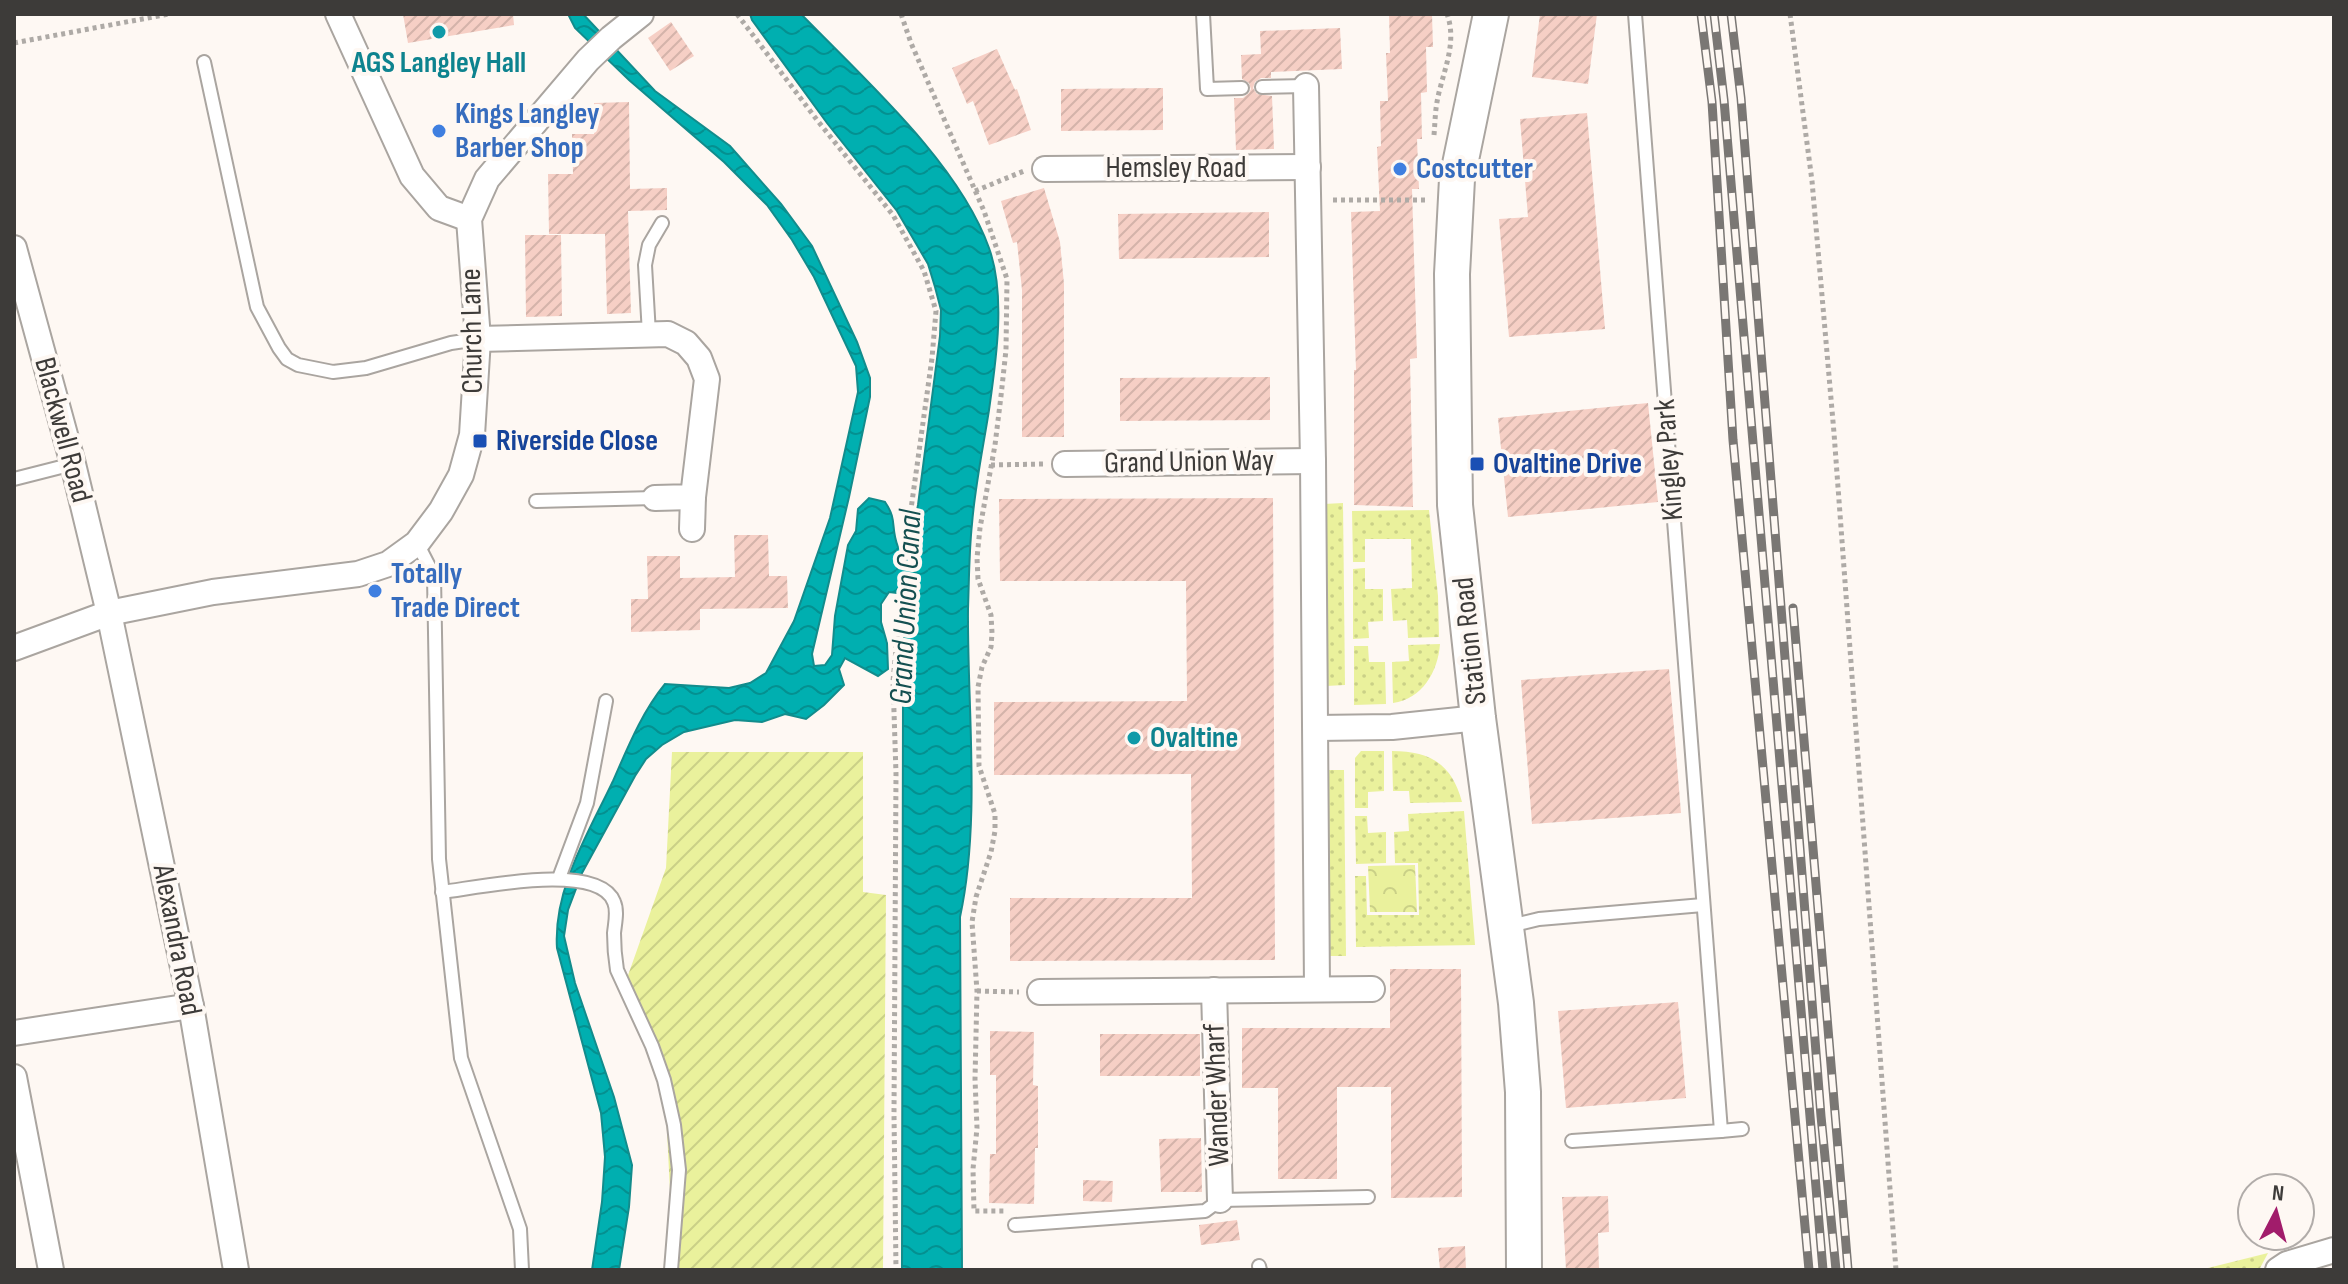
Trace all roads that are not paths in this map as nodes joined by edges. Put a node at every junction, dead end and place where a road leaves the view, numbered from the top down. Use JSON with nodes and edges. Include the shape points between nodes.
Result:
{"nodes":[{"id":1,"x":338,"y":14,"type":"edge"},
{"id":2,"x":641,"y":14,"type":"edge"},
{"id":3,"x":1203,"y":14,"type":"edge"},
{"id":4,"x":1491,"y":14,"type":"edge"},
{"id":5,"x":1635,"y":14,"type":"edge"},
{"id":6,"x":204,"y":62,"type":"dead end"},
{"id":7,"x":1306,"y":86,"type":"joint"},
{"id":8,"x":1262,"y":87,"type":"dead end"},
{"id":9,"x":1242,"y":88,"type":"dead end"},
{"id":10,"x":1308,"y":167,"type":"junction"},
{"id":11,"x":1045,"y":169,"type":"road end"},
{"id":12,"x":469,"y":219,"type":"junction"},
{"id":13,"x":662,"y":223,"type":"dead end"},
{"id":14,"x":14,"y":248,"type":"edge"},
{"id":15,"x":649,"y":334,"type":"junction"},
{"id":16,"x":478,"y":339,"type":"junction"},
{"id":17,"x":1313,"y":461,"type":"junction"},
{"id":18,"x":73,"y":464,"type":"junction"},
{"id":19,"x":1065,"y":464,"type":"road end"},
{"id":20,"x":14,"y":479,"type":"edge"},
{"id":21,"x":693,"y":497,"type":"junction"},
{"id":22,"x":655,"y":498,"type":"joint"},
{"id":23,"x":536,"y":501,"type":"dead end"},
{"id":24,"x":692,"y":529,"type":"dead end"},
{"id":25,"x":417,"y":543,"type":"junction"},
{"id":26,"x":109,"y":613,"type":"junction"},
{"id":27,"x":14,"y":648,"type":"edge"},
{"id":28,"x":606,"y":701,"type":"dead end"},
{"id":29,"x":1478,"y":718,"type":"junction"},
{"id":30,"x":1316,"y":728,"type":"junction"},
{"id":31,"x":562,"y":879,"type":"junction"},
{"id":32,"x":442,"y":892,"type":"junction"},
{"id":33,"x":1703,"y":905,"type":"junction"},
{"id":34,"x":1507,"y":927,"type":"junction"},
{"id":35,"x":1317,"y":989,"type":"junction"},
{"id":36,"x":1372,"y":989,"type":"dead end"},
{"id":37,"x":1214,"y":990,"type":"junction"},
{"id":38,"x":1040,"y":992,"type":"road end"},
{"id":39,"x":191,"y":1006,"type":"junction"},
{"id":40,"x":14,"y":1033,"type":"edge"},
{"id":41,"x":14,"y":1077,"type":"edge"},
{"id":42,"x":1742,"y":1129,"type":"dead end"},
{"id":43,"x":1721,"y":1131,"type":"junction"},
{"id":44,"x":1572,"y":1141,"type":"dead end"},
{"id":45,"x":1368,"y":1197,"type":"dead end"},
{"id":46,"x":1220,"y":1200,"type":"junction"},
{"id":47,"x":1015,"y":1225,"type":"road end"},
{"id":48,"x":2334,"y":1250,"type":"edge"},
{"id":49,"x":51,"y":1270,"type":"edge"},
{"id":50,"x":236,"y":1270,"type":"edge"},
{"id":51,"x":522,"y":1270,"type":"edge"},
{"id":52,"x":671,"y":1270,"type":"edge"},
{"id":53,"x":1524,"y":1270,"type":"edge"},
{"id":54,"x":2278,"y":1270,"type":"edge"}],
"edges":[{"from":1,"to":12,"type":"street","via":[[412,176],[439,208]]},
{"from":2,"to":12,"type":"street","name":"Church Lane","via":[[588,60],[487,179]]},
{"from":3,"to":9,"type":"lane","via":[[1207,89]]},
{"from":4,"to":29,"type":"street","name":"Station Road","via":[[1457,179],[1452,274],[1455,505]]},
{"from":5,"to":33,"type":"lane","name":"Kingley Park"},
{"from":6,"to":16,"type":"lane","via":[[257,307],[287,359],[333,372]]},
{"from":7,"to":8,"type":"lane"},
{"from":7,"to":10,"type":"street"},
{"from":10,"to":11,"type":"street","name":"Hemsley Road"},
{"from":10,"to":17,"type":"street"},
{"from":12,"to":16,"type":"street","name":"Church Lane"},
{"from":13,"to":15,"type":"lane","via":[[645,265]]},
{"from":14,"to":18,"type":"street","name":"Blackwell Road"},
{"from":15,"to":16,"type":"street"},
{"from":15,"to":21,"type":"street","via":[[668,334],[686,343],[707,379]]},
{"from":16,"to":25,"type":"street","name":"Church Lane","via":[[472,435],[461,475]]},
{"from":17,"to":19,"type":"street","name":"Grand Union Way"},
{"from":17,"to":30,"type":"street"},
{"from":18,"to":20,"type":"lane"},
{"from":18,"to":26,"type":"street","name":"Blackwell Road"},
{"from":21,"to":22,"type":"street"},
{"from":21,"to":24,"type":"street"},
{"from":22,"to":23,"type":"lane"},
{"from":25,"to":26,"type":"street","name":"Church Lane","via":[[388,564],[358,574],[213,592]]},
{"from":25,"to":32,"type":"lane","via":[[434,576]]},
{"from":26,"to":27,"type":"street","name":"Church Lane"},
{"from":26,"to":39,"type":"street","name":"Alexandra Road"},
{"from":28,"to":31,"type":"lane","via":[[587,803]]},
{"from":29,"to":30,"type":"street"},
{"from":29,"to":34,"type":"street","name":"Station Road"},
{"from":30,"to":35,"type":"street"},
{"from":31,"to":32,"type":"lane"},
{"from":31,"to":52,"type":"lane","via":[[602,887],[616,905],[617,970],[645,1026],[670,1102],[677,1146]]},
{"from":32,"to":51,"type":"lane","via":[[461,1058],[520,1229]]},
{"from":33,"to":34,"type":"lane","via":[[1539,919]]},
{"from":33,"to":43,"type":"lane","name":"Kingley Park"},
{"from":34,"to":53,"type":"street","name":"Station Road","via":[[1523,1092]]},
{"from":35,"to":36,"type":"street"},
{"from":35,"to":37,"type":"street"},
{"from":37,"to":38,"type":"street"},
{"from":37,"to":46,"type":"street","name":"Wander Wharf"},
{"from":39,"to":40,"type":"street"},
{"from":39,"to":50,"type":"street","name":"Alexandra Road"},
{"from":41,"to":49,"type":"street"},
{"from":42,"to":43,"type":"lane"},
{"from":43,"to":44,"type":"lane"},
{"from":45,"to":46,"type":"lane"},
{"from":46,"to":47,"type":"lane","via":[[1205,1211]]},
{"from":48,"to":54,"type":"street"}]}
